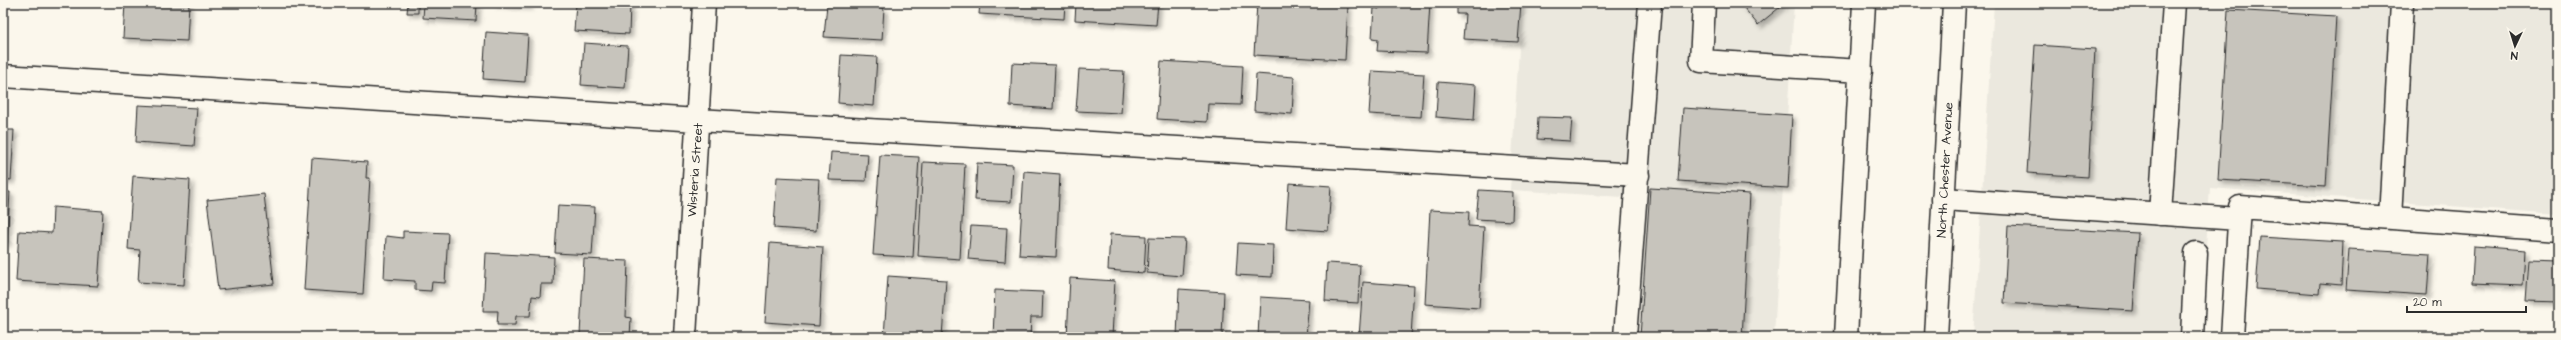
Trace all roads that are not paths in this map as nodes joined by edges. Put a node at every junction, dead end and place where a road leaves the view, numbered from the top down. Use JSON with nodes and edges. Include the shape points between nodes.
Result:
{"nodes":[{"id":1,"x":704,"y":3,"type":"edge"},
{"id":2,"x":1650,"y":3,"type":"edge"},
{"id":3,"x":1704,"y":3,"type":"edge"},
{"id":4,"x":1864,"y":3,"type":"edge"},
{"id":5,"x":1954,"y":3,"type":"edge"},
{"id":6,"x":2174,"y":3,"type":"edge"},
{"id":7,"x":2402,"y":3,"type":"edge"},
{"id":8,"x":1861,"y":71,"type":"junction"},
{"id":9,"x":3,"y":76,"type":"edge"},
{"id":10,"x":698,"y":120,"type":"junction"},
{"id":11,"x":1638,"y":175,"type":"junction"},
{"id":12,"x":1943,"y":199,"type":"junction"},
{"id":13,"x":2160,"y":214,"type":"junction"},
{"id":14,"x":2390,"y":218,"type":"junction"},
{"id":15,"x":2239,"y":219,"type":"junction"},
{"id":16,"x":2558,"y":230,"type":"edge"},
{"id":17,"x":2196,"y":253,"type":"dead end"},
{"id":18,"x":685,"y":337,"type":"edge"},
{"id":19,"x":1625,"y":337,"type":"edge"},
{"id":20,"x":1846,"y":337,"type":"edge"},
{"id":21,"x":1936,"y":337,"type":"edge"},
{"id":22,"x":2192,"y":337,"type":"edge"},
{"id":23,"x":2232,"y":337,"type":"edge"}],
"edges":[{"from":1,"to":10,"type":"main road","name":"Wisteria Street"},
{"from":2,"to":11,"type":"main road"},
{"from":3,"to":8,"type":"main road","via":[[1701,61]]},
{"from":4,"to":8,"type":"main road"},
{"from":5,"to":12,"type":"main road","name":"North Chester Avenue"},
{"from":6,"to":13,"type":"main road"},
{"from":7,"to":14,"type":"main road"},
{"from":8,"to":20,"type":"main road"},
{"from":9,"to":10,"type":"main road"},
{"from":10,"to":11,"type":"main road"},
{"from":10,"to":18,"type":"main road","name":"Wisteria Street"},
{"from":11,"to":19,"type":"main road"},
{"from":12,"to":13,"type":"main road"},
{"from":12,"to":21,"type":"main road","name":"North Chester Avenue"},
{"from":13,"to":15,"type":"main road"},
{"from":14,"to":15,"type":"main road","via":[[2240,208]]},
{"from":14,"to":16,"type":"main road"},
{"from":15,"to":23,"type":"main road"},
{"from":17,"to":22,"type":"main road"}]}
